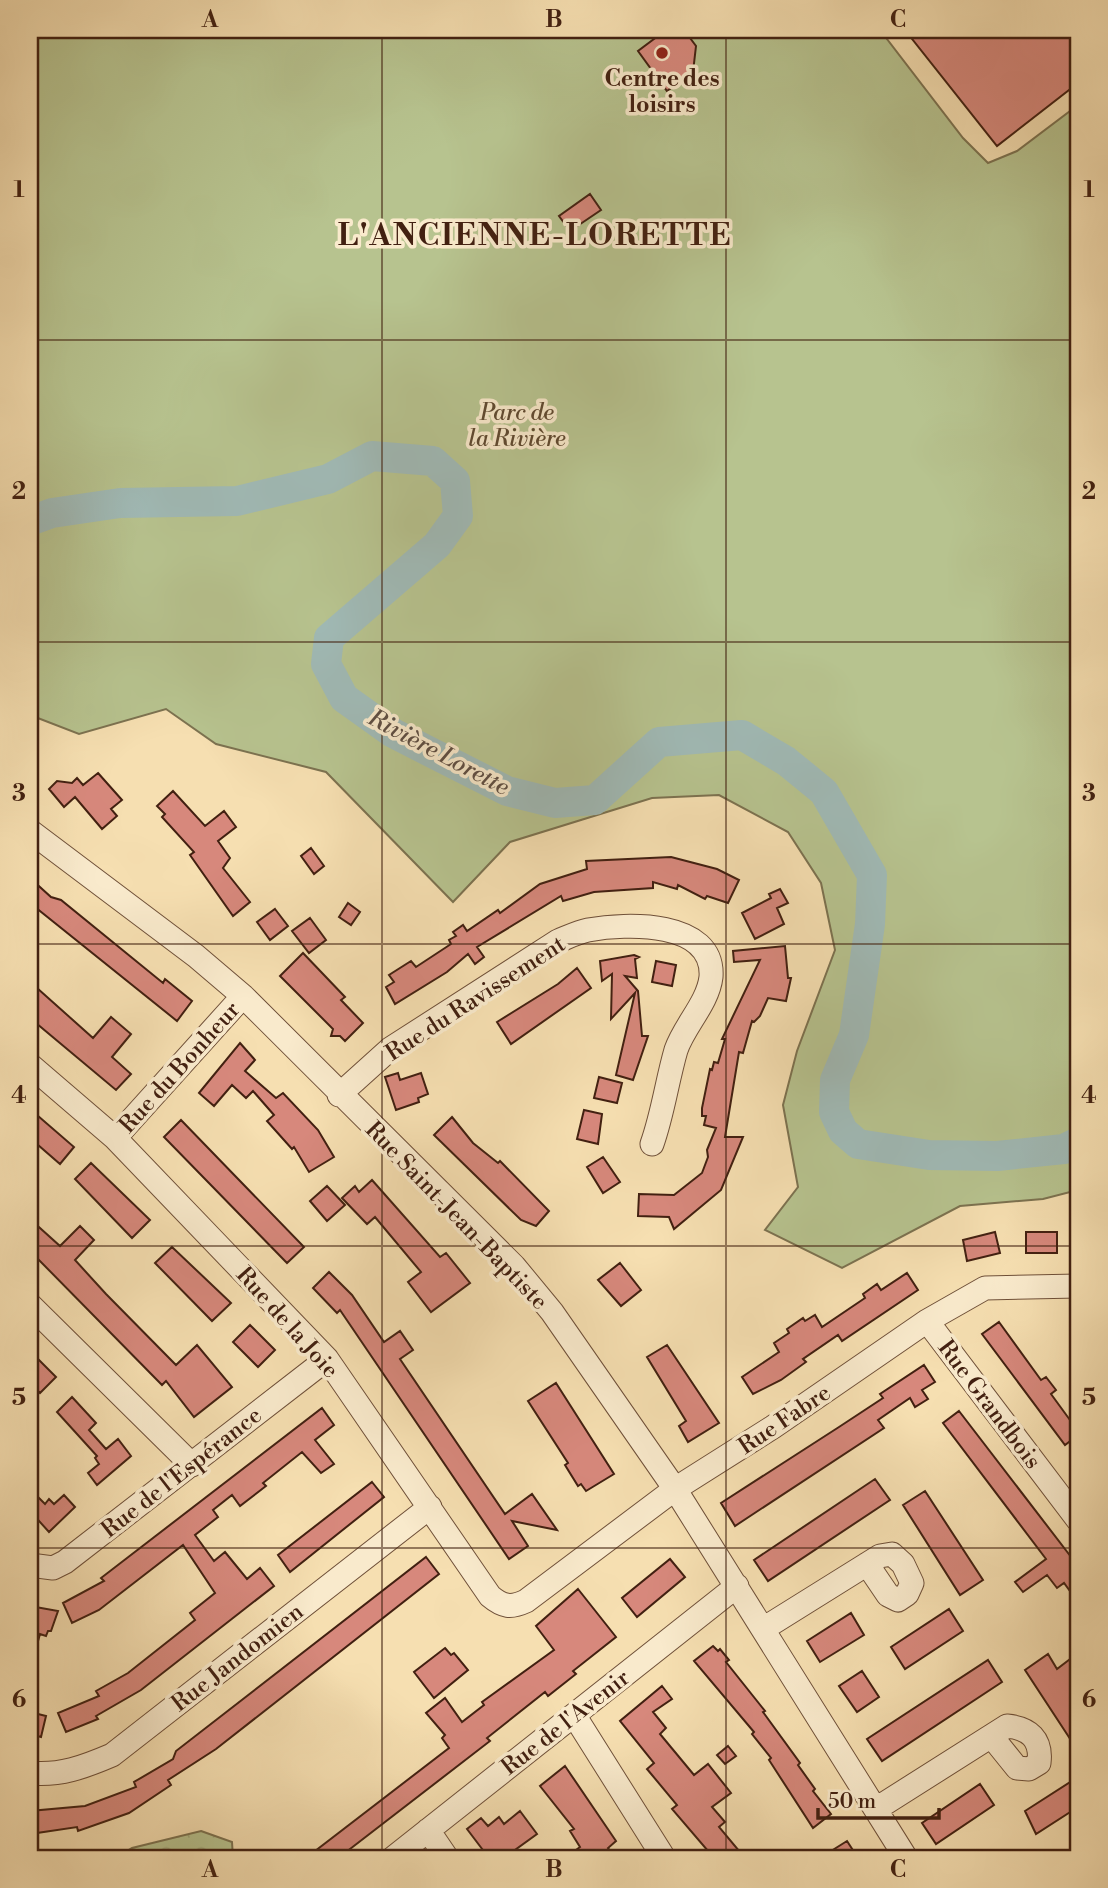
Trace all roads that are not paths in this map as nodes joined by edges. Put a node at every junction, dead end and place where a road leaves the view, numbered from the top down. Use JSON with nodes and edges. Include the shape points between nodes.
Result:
{"nodes":[{"id":1,"x":30,"y":831,"type":"edge"},
{"id":2,"x":243,"y":996,"type":"junction"},
{"id":3,"x":30,"y":1065,"type":"edge"},
{"id":4,"x":339,"y":1095,"type":"junction"},
{"id":5,"x":115,"y":1138,"type":"junction"},
{"id":6,"x":652,"y":1144,"type":"dead end"},
{"id":7,"x":1078,"y":1286,"type":"edge"},
{"id":8,"x":30,"y":1305,"type":"edge"},
{"id":9,"x":927,"y":1321,"type":"junction"},
{"id":10,"x":327,"y":1359,"type":"junction"},
{"id":11,"x":192,"y":1465,"type":"junction"},
{"id":12,"x":675,"y":1489,"type":"junction"},
{"id":13,"x":430,"y":1507,"type":"junction"},
{"id":14,"x":1078,"y":1520,"type":"edge"},
{"id":15,"x":867,"y":1564,"type":"dead end"},
{"id":16,"x":30,"y":1565,"type":"edge"},
{"id":17,"x":737,"y":1586,"type":"junction"},
{"id":18,"x":510,"y":1606,"type":"joint"},
{"id":19,"x":763,"y":1629,"type":"junction"},
{"id":20,"x":573,"y":1715,"type":"junction"},
{"id":21,"x":992,"y":1737,"type":"dead end"},
{"id":22,"x":30,"y":1773,"type":"edge"},
{"id":23,"x":876,"y":1809,"type":"junction"},
{"id":24,"x":428,"y":1830,"type":"junction"},
{"id":25,"x":393,"y":1858,"type":"edge"},
{"id":26,"x":447,"y":1858,"type":"edge"},
{"id":27,"x":664,"y":1858,"type":"edge"},
{"id":28,"x":906,"y":1858,"type":"edge"}],
"edges":[{"from":1,"to":2,"type":"street","name":"Rue Saint-Jean-Baptiste"},
{"from":2,"to":4,"type":"street","name":"Rue Saint-Jean-Baptiste"},
{"from":2,"to":5,"type":"street","name":"Rue du Bonheur"},
{"from":3,"to":5,"type":"street","name":"Rue de la Joie"},
{"from":4,"to":6,"type":"street","name":"Rue du Ravissement","via":[[390,1049],[558,941],[586,930],[642,926],[694,939],[710,963],[708,987],[677,1048]]},
{"from":4,"to":12,"type":"street","name":"Rue Saint-Jean-Baptiste","via":[[514,1266],[552,1312]]},
{"from":5,"to":10,"type":"street","name":"Rue de la Joie"},
{"from":7,"to":9,"type":"street","name":"Rue Fabre","via":[[985,1288]]},
{"from":8,"to":11,"type":"street"},
{"from":9,"to":12,"type":"street","name":"Rue Fabre"},
{"from":9,"to":14,"type":"street","name":"Rue Grandbois"},
{"from":10,"to":11,"type":"street","name":"Rue de l'Espérance"},
{"from":10,"to":13,"type":"street","name":"Rue de la Joie"},
{"from":11,"to":16,"type":"street","name":"Rue de l'Espérance","via":[[65,1562],[52,1569]]},
{"from":12,"to":17,"type":"street","name":"Rue Saint-Jean-Baptiste"},
{"from":12,"to":18,"type":"street","name":"Rue Fabre","via":[[526,1601]]},
{"from":13,"to":18,"type":"street","name":"Rue de la Joie","via":[[490,1596]]},
{"from":13,"to":22,"type":"street","name":"Rue Jandomien","via":[[112,1755],[81,1769],[50,1775]]},
{"from":15,"to":19,"type":"street"},
{"from":17,"to":19,"type":"street","name":"Rue Saint-Jean-Baptiste"},
{"from":17,"to":20,"type":"street","name":"Rue de l'Avenir"},
{"from":19,"to":23,"type":"street","name":"Rue Saint-Jean-Baptiste"},
{"from":20,"to":24,"type":"street","name":"Rue de l'Avenir"},
{"from":20,"to":27,"type":"street"},
{"from":21,"to":23,"type":"street"},
{"from":23,"to":28,"type":"street","name":"Rue Saint-Jean-Baptiste"},
{"from":24,"to":25,"type":"street","name":"Rue de l'Avenir"},
{"from":24,"to":26,"type":"street"}]}
